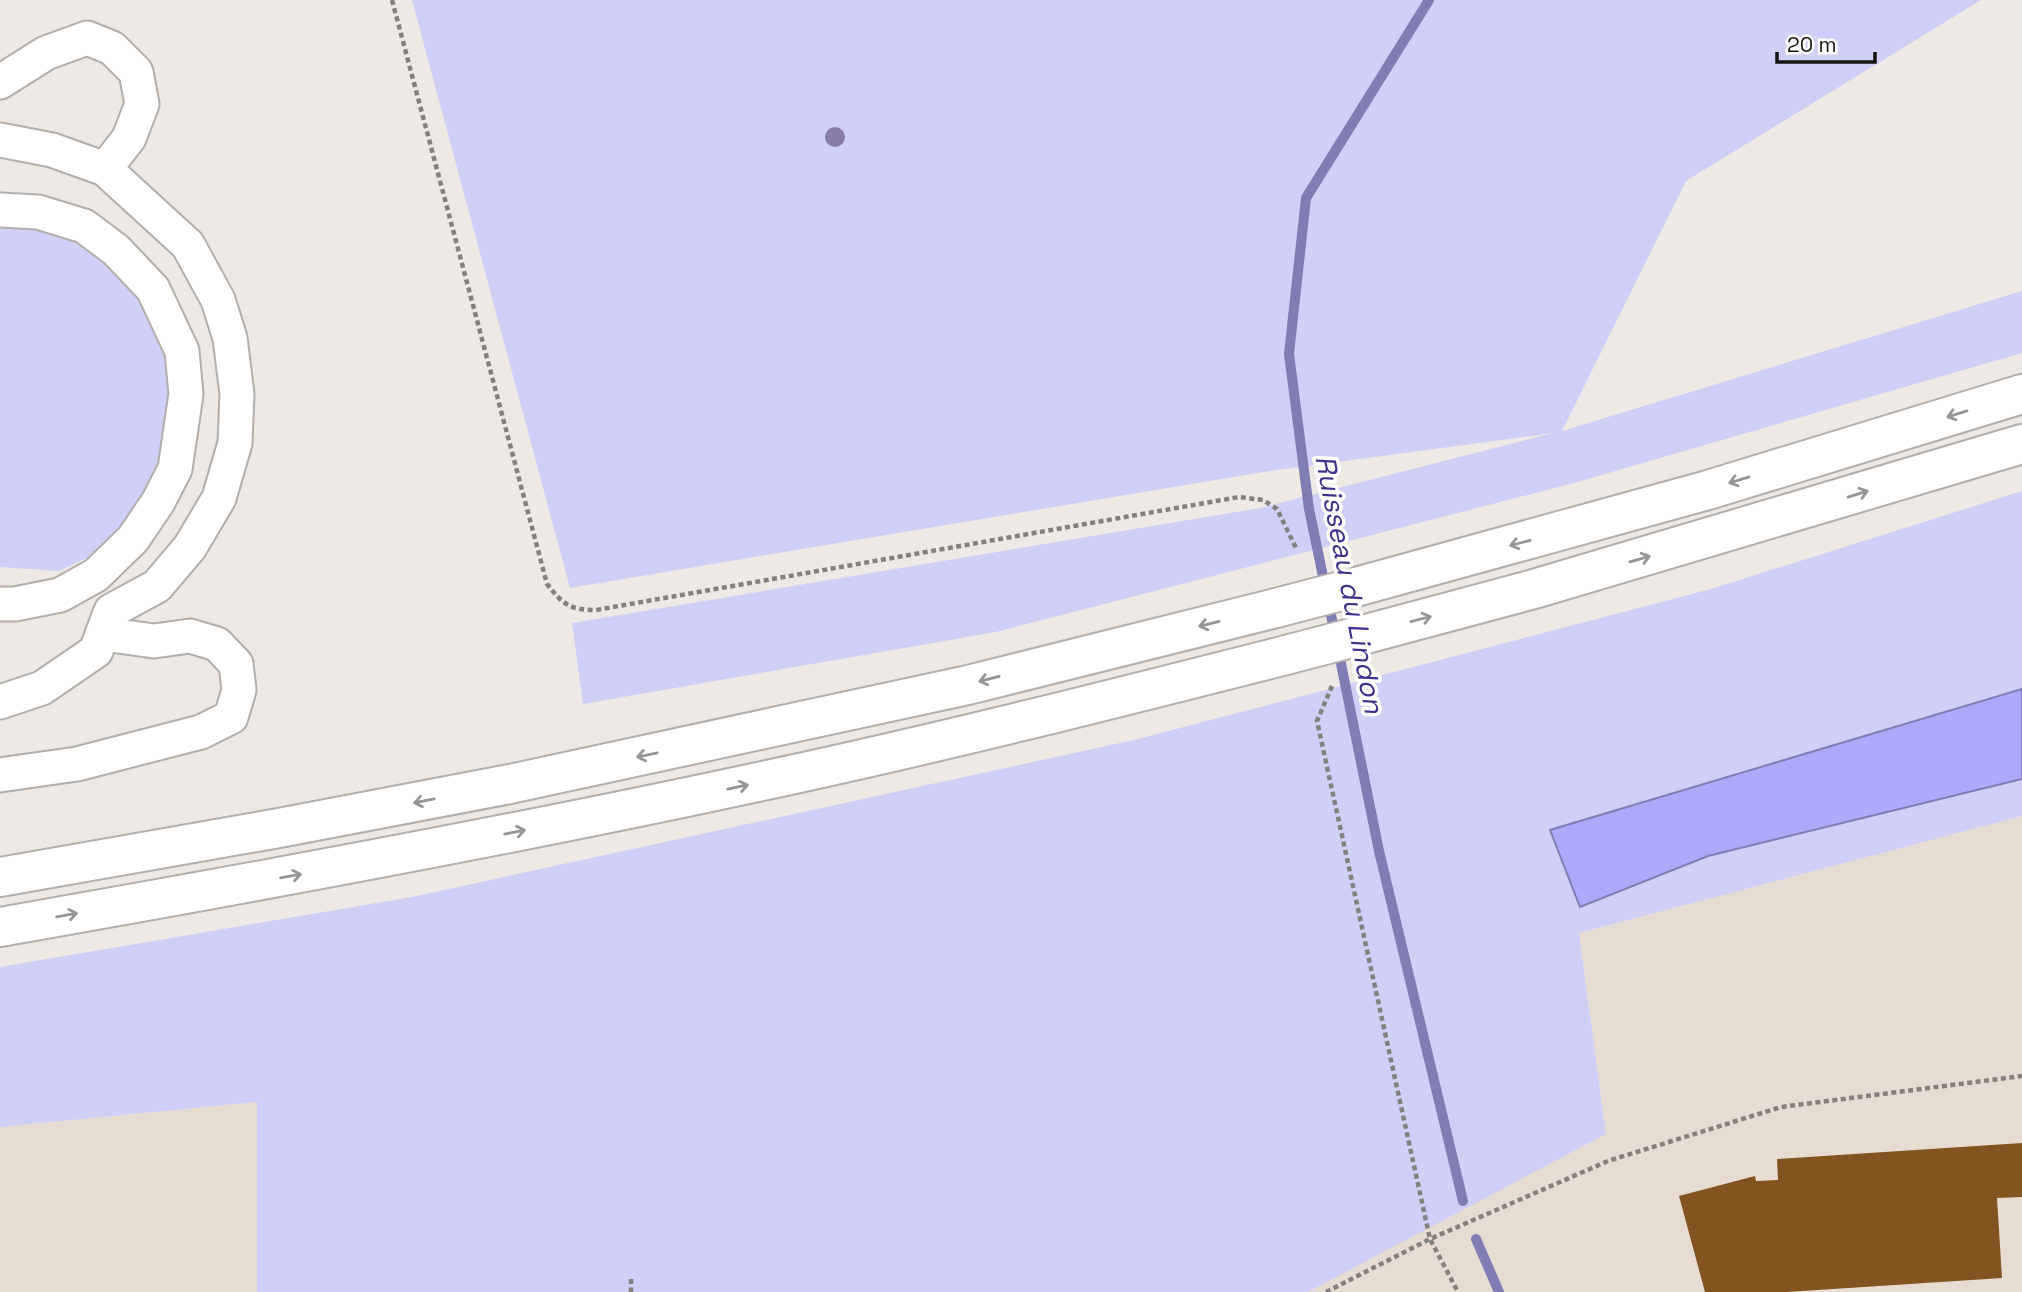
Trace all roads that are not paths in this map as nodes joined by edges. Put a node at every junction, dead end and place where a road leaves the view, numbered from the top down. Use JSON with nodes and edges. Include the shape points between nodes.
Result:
{"nodes":[{"id":1,"x":0,"y":82,"type":"edge"},
{"id":2,"x":0,"y":140,"type":"edge"},
{"id":3,"x":104,"y":169,"type":"junction"},
{"id":4,"x":0,"y":210,"type":"edge"},
{"id":5,"x":2022,"y":394,"type":"edge"},
{"id":6,"x":2022,"y":444,"type":"edge"},
{"id":7,"x":96,"y":575,"type":"junction"},
{"id":8,"x":0,"y":604,"type":"edge"},
{"id":9,"x":107,"y":622,"type":"junction"},
{"id":10,"x":0,"y":702,"type":"edge"},
{"id":11,"x":0,"y":775,"type":"edge"},
{"id":12,"x":0,"y":877,"type":"edge"},
{"id":13,"x":0,"y":927,"type":"edge"}],
"edges":[{"from":1,"to":3,"type":"street","via":[[46,53],[87,38],[113,48],[136,72],[142,104],[129,138]]},
{"from":2,"to":3,"type":"street","via":[[51,150]]},
{"from":3,"to":9,"type":"street","via":[[188,245],[218,300],[230,338],[237,394],[235,443],[219,498],[190,547],[157,586]]},
{"from":4,"to":7,"type":"street","via":[[38,212],[84,226],[116,250],[153,289],[182,351],[186,394],[174,469],[133,539]]},
{"from":5,"to":12,"type":"highway","one_way":true,"bridge":true,"via":[[1708,490],[1345,590],[968,685],[523,782]]},
{"from":13,"to":6,"type":"highway","one_way":true,"bridge":true,"via":[[303,873],[754,783],[979,732],[1587,574]]},
{"from":7,"to":8,"type":"street","via":[[60,595]]},
{"from":7,"to":9,"type":"street"},
{"from":9,"to":10,"type":"street","via":[[96,651],[41,688]]},
{"from":9,"to":11,"type":"street","via":[[154,641],[190,636],[217,644],[236,664],[240,690],[232,717],[201,732],[77,764]]}]}
